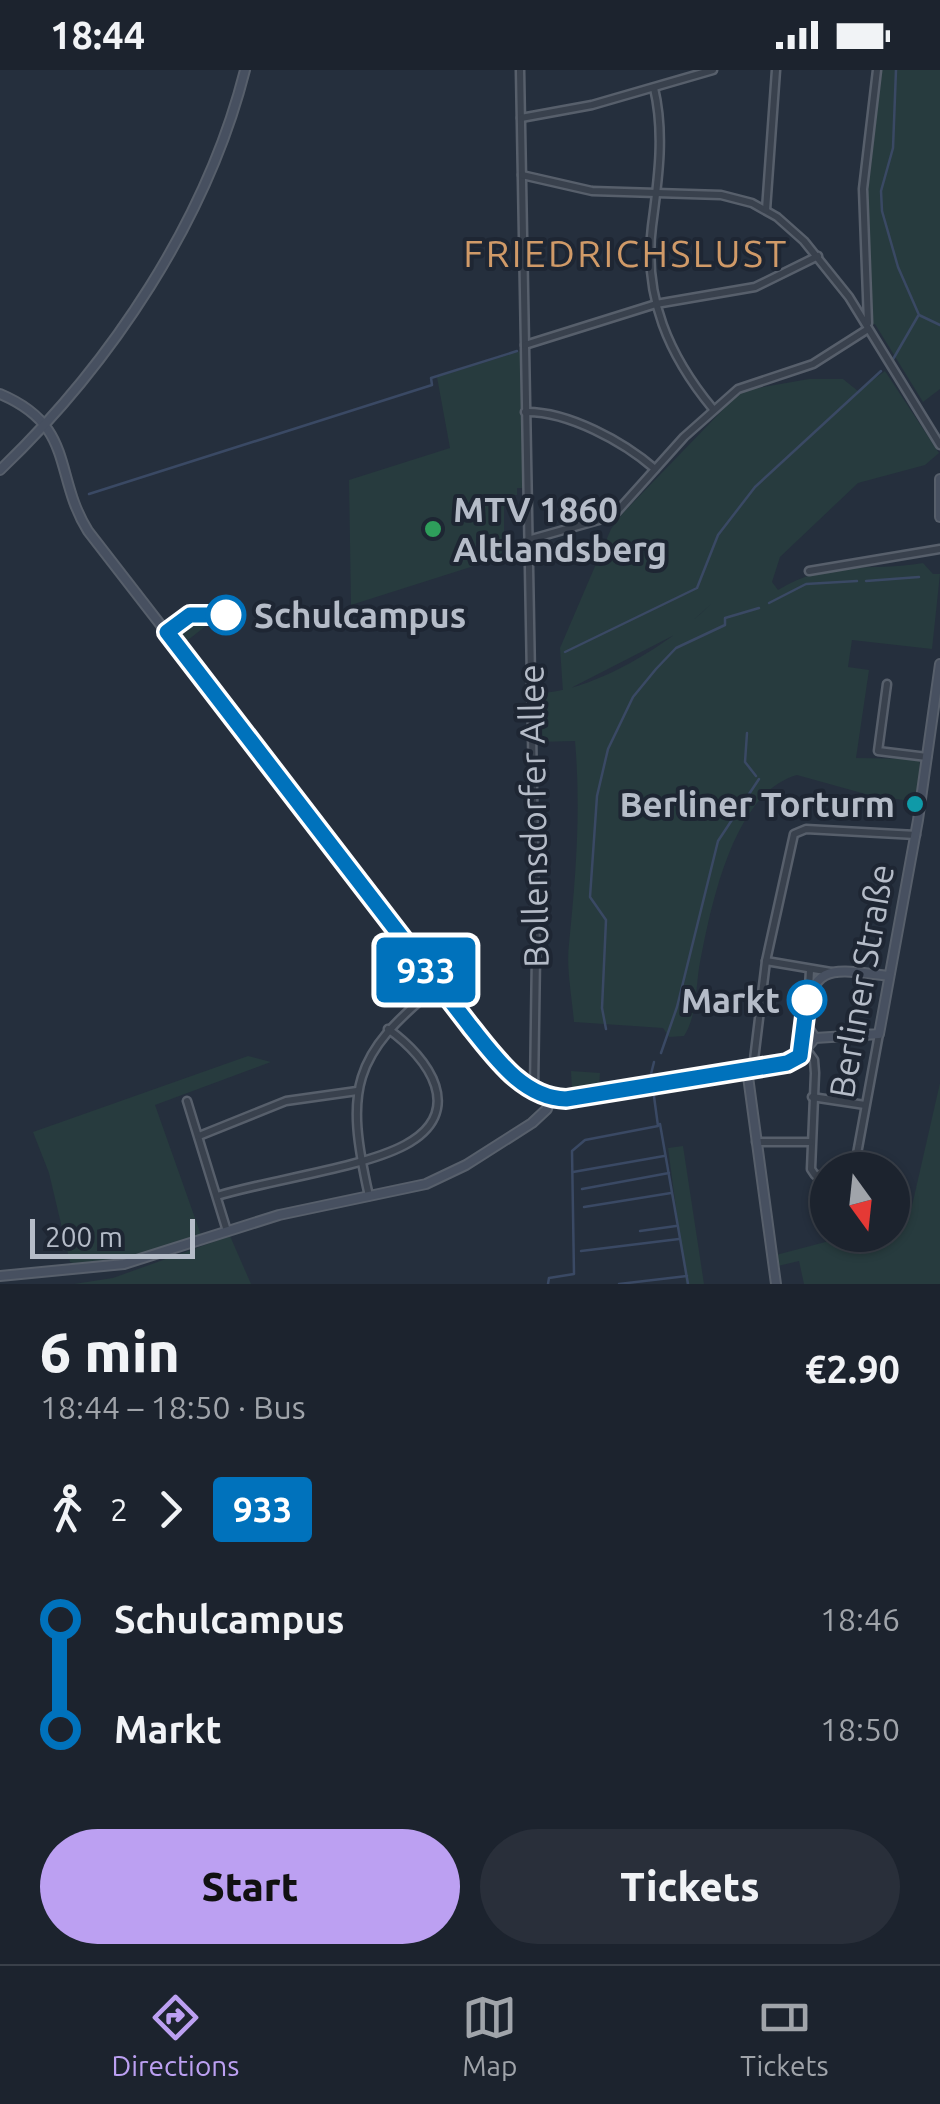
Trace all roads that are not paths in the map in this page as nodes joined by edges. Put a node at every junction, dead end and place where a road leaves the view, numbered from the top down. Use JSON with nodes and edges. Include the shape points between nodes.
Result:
{"nodes":[{"id":1,"x":246,"y":70,"type":"edge"},
{"id":2,"x":520,"y":70,"type":"edge"},
{"id":3,"x":713,"y":70,"type":"edge"},
{"id":4,"x":776,"y":70,"type":"edge"},
{"id":5,"x":877,"y":70,"type":"edge"},
{"id":6,"x":654,"y":88,"type":"junction"},
{"id":7,"x":521,"y":118,"type":"junction"},
{"id":8,"x":522,"y":175,"type":"junction"},
{"id":9,"x":657,"y":192,"type":"junction"},
{"id":10,"x":766,"y":210,"type":"junction"},
{"id":11,"x":818,"y":256,"type":"junction"},
{"id":12,"x":656,"y":304,"type":"junction"},
{"id":13,"x":868,"y":329,"type":"junction"},
{"id":14,"x":525,"y":345,"type":"junction"},
{"id":15,"x":0,"y":394,"type":"edge"},
{"id":16,"x":714,"y":410,"type":"junction"},
{"id":17,"x":525,"y":412,"type":"junction"},
{"id":18,"x":44,"y":426,"type":"junction"},
{"id":19,"x":940,"y":445,"type":"edge"},
{"id":20,"x":656,"y":469,"type":"junction"},
{"id":21,"x":0,"y":470,"type":"edge"},
{"id":22,"x":940,"y":479,"type":"edge"},
{"id":23,"x":940,"y":517,"type":"edge"},
{"id":24,"x":528,"y":540,"type":"junction"},
{"id":25,"x":940,"y":549,"type":"edge"},
{"id":26,"x":809,"y":570,"type":"dead end"},
{"id":27,"x":940,"y":664,"type":"edge"},
{"id":28,"x":887,"y":684,"type":"dead end"},
{"id":29,"x":927,"y":757,"type":"junction"},
{"id":30,"x":916,"y":835,"type":"junction"},
{"id":31,"x":766,"y":961,"type":"junction"},
{"id":32,"x":810,"y":970,"type":"junction"},
{"id":33,"x":832,"y":972,"type":"junction"},
{"id":34,"x":890,"y":976,"type":"junction"},
{"id":35,"x":438,"y":986,"type":"junction"},
{"id":36,"x":808,"y":988,"type":"junction"},
{"id":37,"x":804,"y":1022,"type":"junction"},
{"id":38,"x":388,"y":1029,"type":"junction"},
{"id":39,"x":880,"y":1034,"type":"junction"},
{"id":40,"x":815,"y":1038,"type":"junction"},
{"id":41,"x":803,"y":1053,"type":"junction"},
{"id":42,"x":750,"y":1068,"type":"junction"},
{"id":43,"x":534,"y":1090,"type":"junction"},
{"id":44,"x":357,"y":1091,"type":"junction"},
{"id":45,"x":812,"y":1097,"type":"junction"},
{"id":46,"x":550,"y":1098,"type":"junction"},
{"id":47,"x":187,"y":1101,"type":"dead end"},
{"id":48,"x":866,"y":1104,"type":"junction"},
{"id":49,"x":198,"y":1136,"type":"junction"},
{"id":50,"x":756,"y":1142,"type":"junction"},
{"id":51,"x":810,"y":1142,"type":"junction"},
{"id":52,"x":811,"y":1152,"type":"edge"},
{"id":53,"x":857,"y":1152,"type":"edge"},
{"id":54,"x":360,"y":1159,"type":"junction"},
{"id":55,"x":217,"y":1196,"type":"junction"},
{"id":56,"x":369,"y":1196,"type":"junction"},
{"id":57,"x":227,"y":1231,"type":"junction"},
{"id":58,"x":0,"y":1276,"type":"edge"},
{"id":59,"x":776,"y":1284,"type":"edge"}],
"edges":[{"from":1,"to":18,"type":"main road","via":[[171,249],[125,324]]},
{"from":2,"to":7,"type":"street","name":"Bollensdorfer Allee"},
{"from":3,"to":6,"type":"street"},
{"from":4,"to":10,"type":"street"},
{"from":5,"to":13,"type":"street","via":[[863,189]]},
{"from":6,"to":7,"type":"street"},
{"from":6,"to":9,"type":"street"},
{"from":7,"to":8,"type":"street","name":"Bollensdorfer Allee"},
{"from":8,"to":9,"type":"street","via":[[580,189]]},
{"from":8,"to":14,"type":"street","name":"Bollensdorfer Allee"},
{"from":9,"to":10,"type":"street","via":[[721,195]]},
{"from":9,"to":12,"type":"street","via":[[650,257]]},
{"from":10,"to":11,"type":"street"},
{"from":11,"to":12,"type":"street","via":[[755,287]]},
{"from":11,"to":13,"type":"street"},
{"from":12,"to":14,"type":"street"},
{"from":12,"to":16,"type":"street","via":[[679,364]]},
{"from":13,"to":16,"type":"street","via":[[813,364],[742,386]]},
{"from":13,"to":19,"type":"street"},
{"from":14,"to":17,"type":"street","name":"Bollensdorfer Allee"},
{"from":15,"to":18,"type":"main road"},
{"from":16,"to":20,"type":"street"},
{"from":17,"to":20,"type":"street","via":[[595,433]]},
{"from":17,"to":24,"type":"street","name":"Bollensdorfer Allee"},
{"from":18,"to":21,"type":"main road"},
{"from":18,"to":35,"type":"main road","via":[[62,452],[74,506],[90,534]]},
{"from":20,"to":24,"type":"street","via":[[613,516]]},
{"from":22,"to":23,"type":"main road"},
{"from":24,"to":43,"type":"street","name":"Bollensdorfer Allee"},
{"from":25,"to":26,"type":"street"},
{"from":27,"to":29,"type":"main road","name":"Berliner Straße"},
{"from":28,"to":29,"type":"street","via":[[878,750]]},
{"from":29,"to":30,"type":"main road","name":"Berliner Straße"},
{"from":30,"to":31,"type":"street","via":[[797,830]]},
{"from":30,"to":34,"type":"main road","name":"Berliner Straße"},
{"from":31,"to":32,"type":"street"},
{"from":31,"to":42,"type":"street"},
{"from":32,"to":33,"type":"street"},
{"from":32,"to":36,"type":"street"},
{"from":33,"to":34,"type":"main road"},
{"from":33,"to":36,"type":"main road"},
{"from":34,"to":39,"type":"main road","name":"Berliner Straße"},
{"from":35,"to":38,"type":"street"},
{"from":35,"to":43,"type":"main road","via":[[503,1066]]},
{"from":36,"to":37,"type":"main road"},
{"from":37,"to":40,"type":"main road"},
{"from":37,"to":41,"type":"street"},
{"from":38,"to":44,"type":"street"},
{"from":38,"to":54,"type":"street","via":[[428,1066],[435,1113],[409,1143]]},
{"from":39,"to":40,"type":"main road"},
{"from":39,"to":48,"type":"street","name":"Berliner Straße"},
{"from":40,"to":41,"type":"main road"},
{"from":41,"to":42,"type":"main road"},
{"from":41,"to":45,"type":"street","via":[[814,1060]]},
{"from":42,"to":46,"type":"main road"},
{"from":42,"to":50,"type":"main road"},
{"from":43,"to":46,"type":"main road"},
{"from":44,"to":49,"type":"street","via":[[286,1101]]},
{"from":44,"to":54,"type":"street"},
{"from":45,"to":48,"type":"street"},
{"from":45,"to":51,"type":"street"},
{"from":46,"to":56,"type":"main road","via":[[539,1118],[447,1176]]},
{"from":47,"to":49,"type":"street"},
{"from":48,"to":53,"type":"street","name":"Berliner Straße"},
{"from":49,"to":55,"type":"street"},
{"from":50,"to":51,"type":"street"},
{"from":50,"to":59,"type":"main road"},
{"from":51,"to":52,"type":"street"},
{"from":54,"to":55,"type":"street"},
{"from":54,"to":56,"type":"street"},
{"from":55,"to":57,"type":"street"},
{"from":56,"to":57,"type":"main road"},
{"from":57,"to":58,"type":"main road","via":[[108,1268]]}]}
